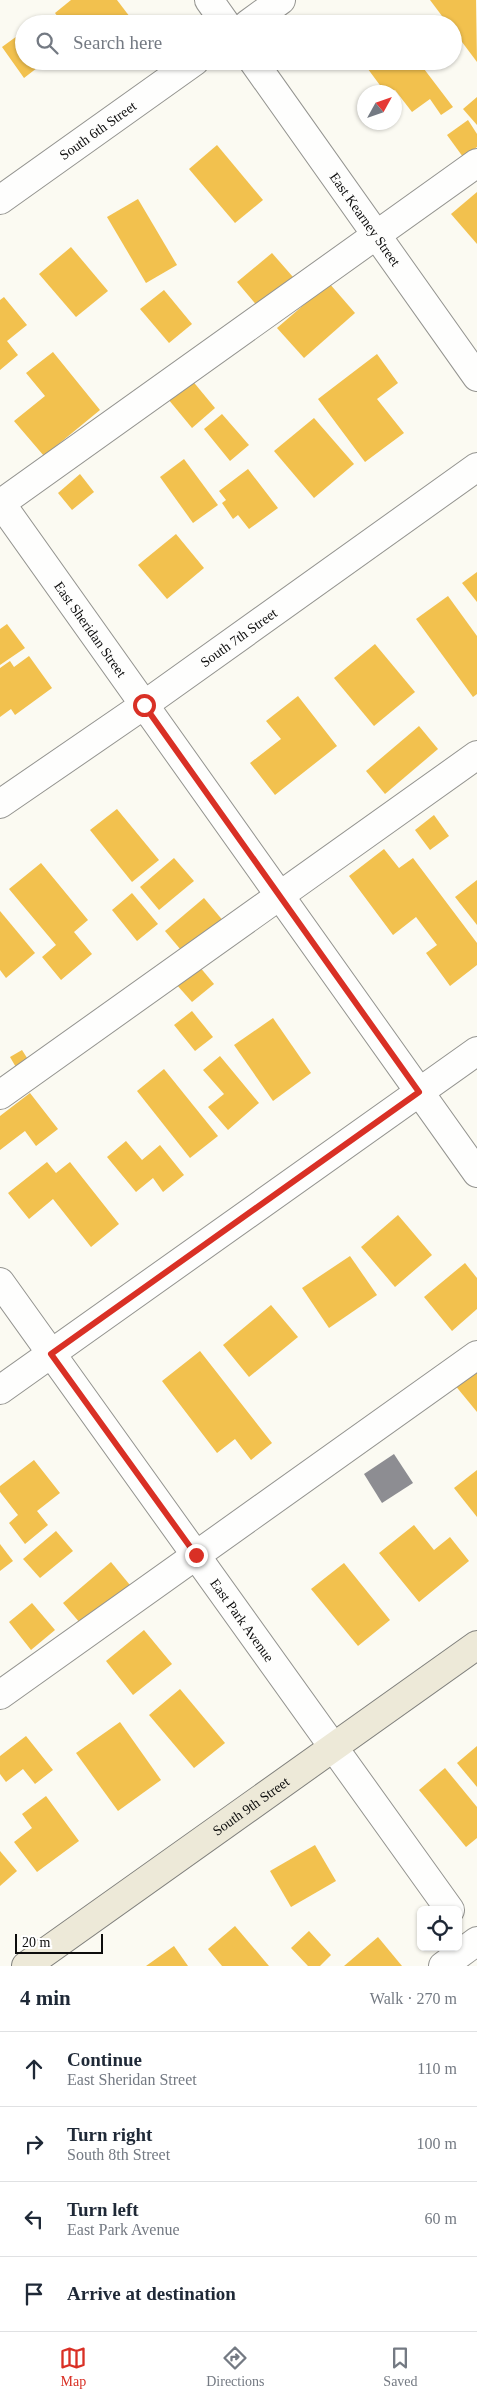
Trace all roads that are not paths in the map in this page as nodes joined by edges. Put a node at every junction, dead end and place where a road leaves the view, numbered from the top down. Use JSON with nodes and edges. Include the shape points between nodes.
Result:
{"nodes":[{"id":1,"x":209,"y":0,"type":"edge"},
{"id":2,"x":281,"y":0,"type":"edge"},
{"id":3,"x":220,"y":15,"type":"edge"},
{"id":4,"x":260,"y":15,"type":"edge"},
{"id":5,"x":182,"y":70,"type":"edge"},
{"id":6,"x":259,"y":70,"type":"edge"},
{"id":7,"x":477,"y":163,"type":"edge"},
{"id":8,"x":0,"y":200,"type":"edge"},
{"id":9,"x":376,"y":235,"type":"junction"},
{"id":10,"x":477,"y":377,"type":"edge"},
{"id":11,"x":477,"y":468,"type":"edge"},
{"id":12,"x":0,"y":503,"type":"edge"},
{"id":13,"x":144,"y":705,"type":"junction"},
{"id":14,"x":477,"y":755,"type":"edge"},
{"id":15,"x":0,"y":804,"type":"edge"},
{"id":16,"x":279,"y":895,"type":"junction"},
{"id":17,"x":477,"y":1051,"type":"edge"},
{"id":18,"x":419,"y":1092,"type":"junction"},
{"id":19,"x":0,"y":1095,"type":"edge"},
{"id":20,"x":477,"y":1173,"type":"edge"},
{"id":21,"x":0,"y":1282,"type":"edge"},
{"id":22,"x":51,"y":1354,"type":"junction"},
{"id":23,"x":477,"y":1355,"type":"edge"},
{"id":24,"x":0,"y":1390,"type":"edge"},
{"id":25,"x":196,"y":1555,"type":"junction"},
{"id":26,"x":477,"y":1644,"type":"edge"},
{"id":27,"x":0,"y":1695,"type":"edge"},
{"id":28,"x":334,"y":1747,"type":"junction"},
{"id":29,"x":447,"y":1906,"type":"edge"},
{"id":30,"x":462,"y":1927,"type":"edge"},
{"id":31,"x":476,"y":1945,"type":"edge"},
{"id":32,"x":26,"y":1966,"type":"edge"},
{"id":33,"x":442,"y":1966,"type":"edge"}],
"edges":[{"from":1,"to":3,"type":"street"},
{"from":2,"to":4,"type":"street"},
{"from":5,"to":8,"type":"street","name":"South 6th Street"},
{"from":6,"to":9,"type":"street","name":"East Kearney Street"},
{"from":7,"to":9,"type":"street"},
{"from":9,"to":10,"type":"street","name":"East Kearney Street"},
{"from":9,"to":12,"type":"street"},
{"from":11,"to":13,"type":"street","name":"South 7th Street"},
{"from":12,"to":13,"type":"street","name":"East Sheridan Street"},
{"from":13,"to":15,"type":"street","name":"South 7th Street"},
{"from":13,"to":16,"type":"street","name":"East Sheridan Street"},
{"from":14,"to":16,"type":"street"},
{"from":16,"to":18,"type":"street","name":"East Sheridan Street"},
{"from":16,"to":19,"type":"street"},
{"from":17,"to":18,"type":"street"},
{"from":18,"to":20,"type":"street","name":"East Sheridan Street"},
{"from":18,"to":22,"type":"street"},
{"from":21,"to":22,"type":"street","name":"East Park Avenue"},
{"from":22,"to":24,"type":"street"},
{"from":22,"to":25,"type":"street","name":"East Park Avenue"},
{"from":23,"to":25,"type":"street"},
{"from":25,"to":27,"type":"street"},
{"from":25,"to":28,"type":"street","name":"East Park Avenue"},
{"from":26,"to":28,"type":"main road","name":"South 9th Street"},
{"from":28,"to":29,"type":"street","name":"East Park Avenue"},
{"from":28,"to":32,"type":"main road","name":"South 9th Street"},
{"from":30,"to":31,"type":"street"},
{"from":31,"to":33,"type":"street"}]}
